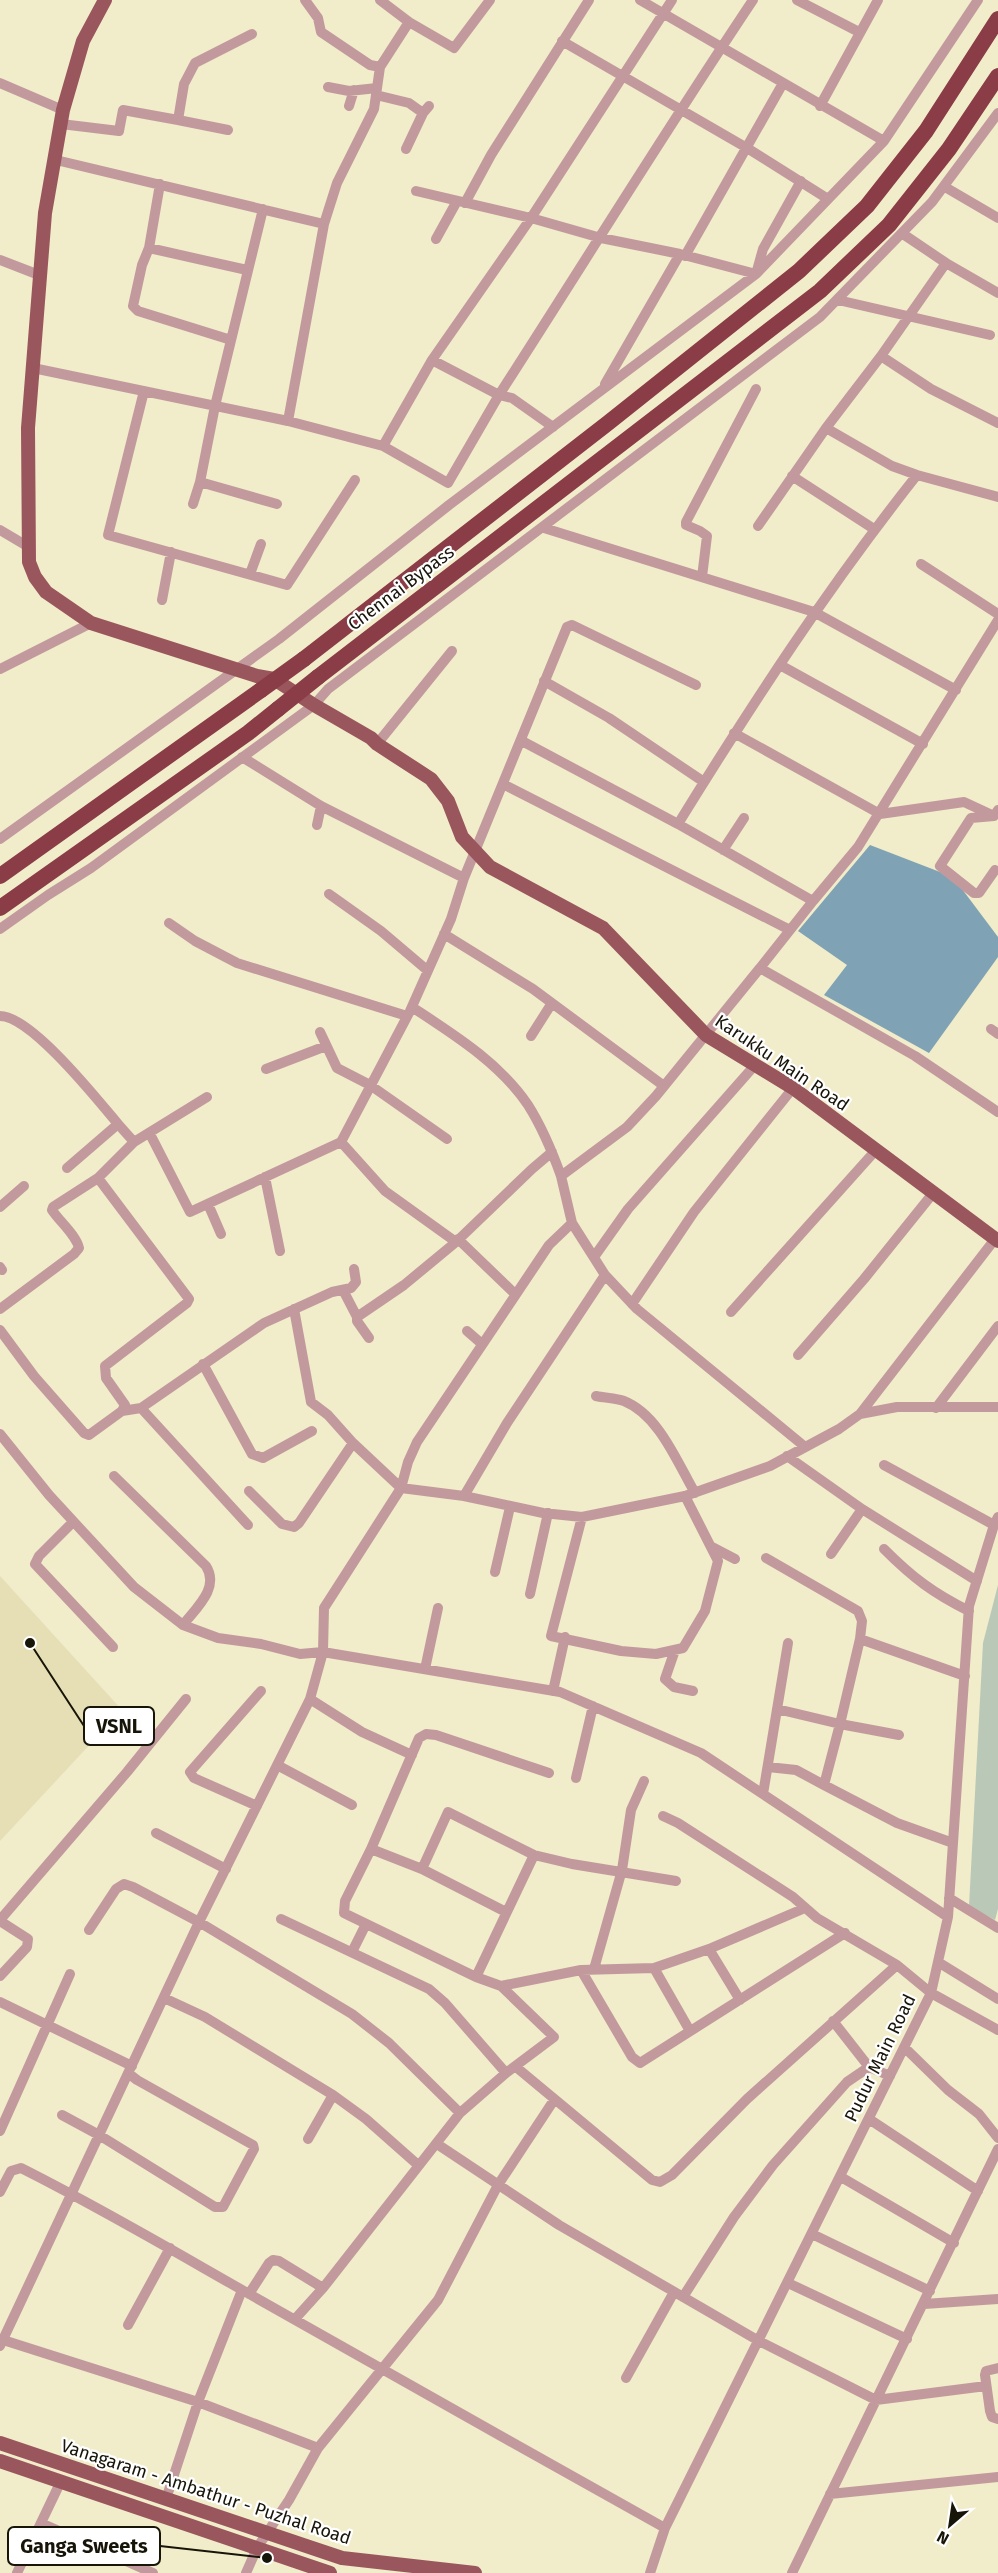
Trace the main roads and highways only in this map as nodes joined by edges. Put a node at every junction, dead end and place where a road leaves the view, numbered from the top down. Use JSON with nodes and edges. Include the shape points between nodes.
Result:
{"nodes":[{"id":1,"x":105,"y":0,"type":"edge"},
{"id":2,"x":998,"y":19,"type":"edge"},
{"id":3,"x":998,"y":76,"type":"edge"},
{"id":4,"x":0,"y":876,"type":"edge"},
{"id":5,"x":0,"y":908,"type":"edge"},
{"id":6,"x":997,"y":1240,"type":"edge"},
{"id":7,"x":0,"y":2443,"type":"edge"},
{"id":8,"x":0,"y":2461,"type":"edge"},
{"id":9,"x":330,"y":2573,"type":"edge"},
{"id":10,"x":475,"y":2573,"type":"edge"}],
"edges":[{"from":1,"to":6,"type":"main road","name":"Karukku Main Road","via":[[83,41],[63,110],[45,213],[28,428],[27,546],[35,577],[46,592],[91,623],[274,679],[431,779],[448,801],[462,837],[489,867],[603,928],[706,1035],[793,1088]]},
{"from":2,"to":4,"type":"highway","name":"Chennai Bypass","bridge":true,"via":[[926,131],[867,206],[798,271],[304,659]]},
{"from":3,"to":5,"type":"highway","name":"Chennai Bypass","bridge":true,"via":[[949,149],[889,225],[820,291],[248,733]]},
{"from":7,"to":10,"type":"main road","name":"Vanagaram - Ambathur - Puzhal Road","via":[[342,2558]]},
{"from":8,"to":9,"type":"main road"}]}
